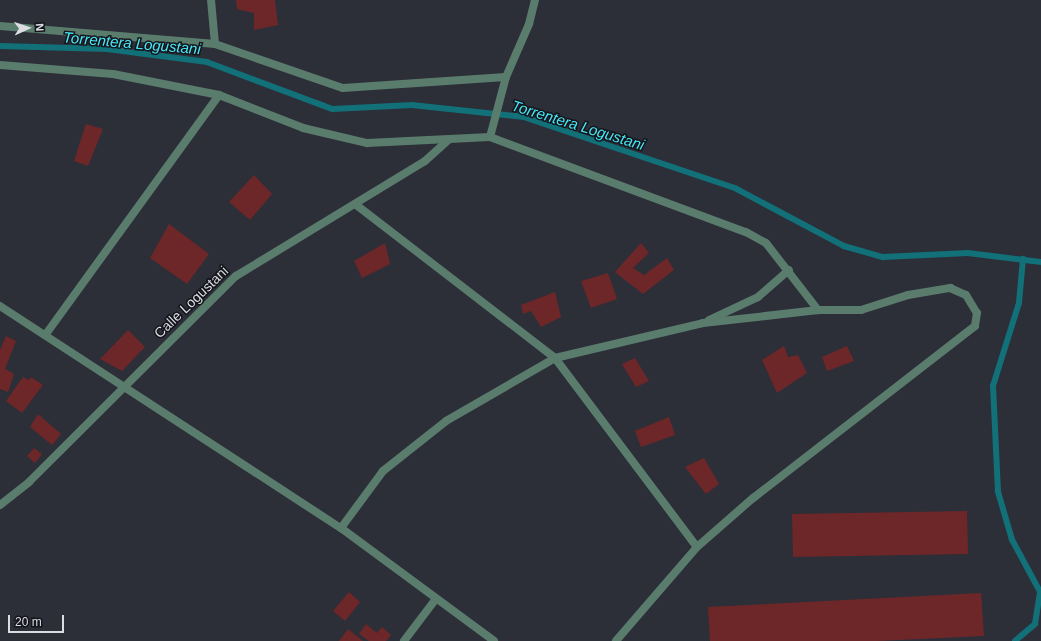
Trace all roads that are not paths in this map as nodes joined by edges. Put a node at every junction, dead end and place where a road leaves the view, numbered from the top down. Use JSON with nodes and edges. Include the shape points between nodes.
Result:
{"nodes":[{"id":1,"x":211,"y":0,"type":"edge"},
{"id":2,"x":535,"y":0,"type":"edge"},
{"id":3,"x":0,"y":26,"type":"edge"},
{"id":4,"x":215,"y":44,"type":"junction"},
{"id":5,"x":0,"y":65,"type":"edge"},
{"id":6,"x":506,"y":77,"type":"junction"},
{"id":7,"x":219,"y":95,"type":"junction"},
{"id":8,"x":490,"y":137,"type":"junction"},
{"id":9,"x":448,"y":140,"type":"junction"},
{"id":10,"x":354,"y":204,"type":"junction"},
{"id":11,"x":789,"y":270,"type":"junction"},
{"id":12,"x":0,"y":306,"type":"edge"},
{"id":13,"x":818,"y":310,"type":"junction"},
{"id":14,"x":703,"y":323,"type":"junction"},
{"id":15,"x":46,"y":334,"type":"junction"},
{"id":16,"x":555,"y":358,"type":"junction"},
{"id":17,"x":124,"y":386,"type":"junction"},
{"id":18,"x":0,"y":505,"type":"edge"},
{"id":19,"x":341,"y":528,"type":"junction"},
{"id":20,"x":697,"y":547,"type":"junction"},
{"id":21,"x":435,"y":600,"type":"junction"},
{"id":22,"x":404,"y":641,"type":"edge"},
{"id":23,"x":494,"y":641,"type":"edge"},
{"id":24,"x":616,"y":641,"type":"edge"}],
"edges":[{"from":1,"to":4,"type":"street"},
{"from":2,"to":6,"type":"street","via":[[529,24]]},
{"from":3,"to":4,"type":"street"},
{"from":4,"to":6,"type":"street","via":[[343,88]]},
{"from":5,"to":7,"type":"street","via":[[113,74]]},
{"from":6,"to":8,"type":"street"},
{"from":7,"to":9,"type":"street","via":[[343,139],[367,143]]},
{"from":7,"to":15,"type":"street"},
{"from":8,"to":9,"type":"street"},
{"from":8,"to":11,"type":"street","via":[[746,232],[766,243]]},
{"from":9,"to":10,"type":"street","name":"Calle Logustani","via":[[425,162]]},
{"from":10,"to":16,"type":"street"},
{"from":10,"to":17,"type":"street","name":"Calle Logustani","via":[[236,276]]},
{"from":11,"to":13,"type":"street"},
{"from":11,"to":14,"type":"street","via":[[758,297]]},
{"from":12,"to":15,"type":"street"},
{"from":13,"to":14,"type":"street"},
{"from":13,"to":20,"type":"street","via":[[861,310],[908,295],[950,288],[966,295],[977,313],[974,326],[963,337],[752,498]]},
{"from":14,"to":16,"type":"street"},
{"from":15,"to":17,"type":"street"},
{"from":16,"to":19,"type":"street","via":[[446,421],[383,471]]},
{"from":16,"to":20,"type":"street"},
{"from":17,"to":18,"type":"street","name":"Calle Logustani","via":[[29,482]]},
{"from":17,"to":19,"type":"street"},
{"from":19,"to":21,"type":"street"},
{"from":20,"to":24,"type":"street"},
{"from":21,"to":22,"type":"street"},
{"from":21,"to":23,"type":"street"}]}
